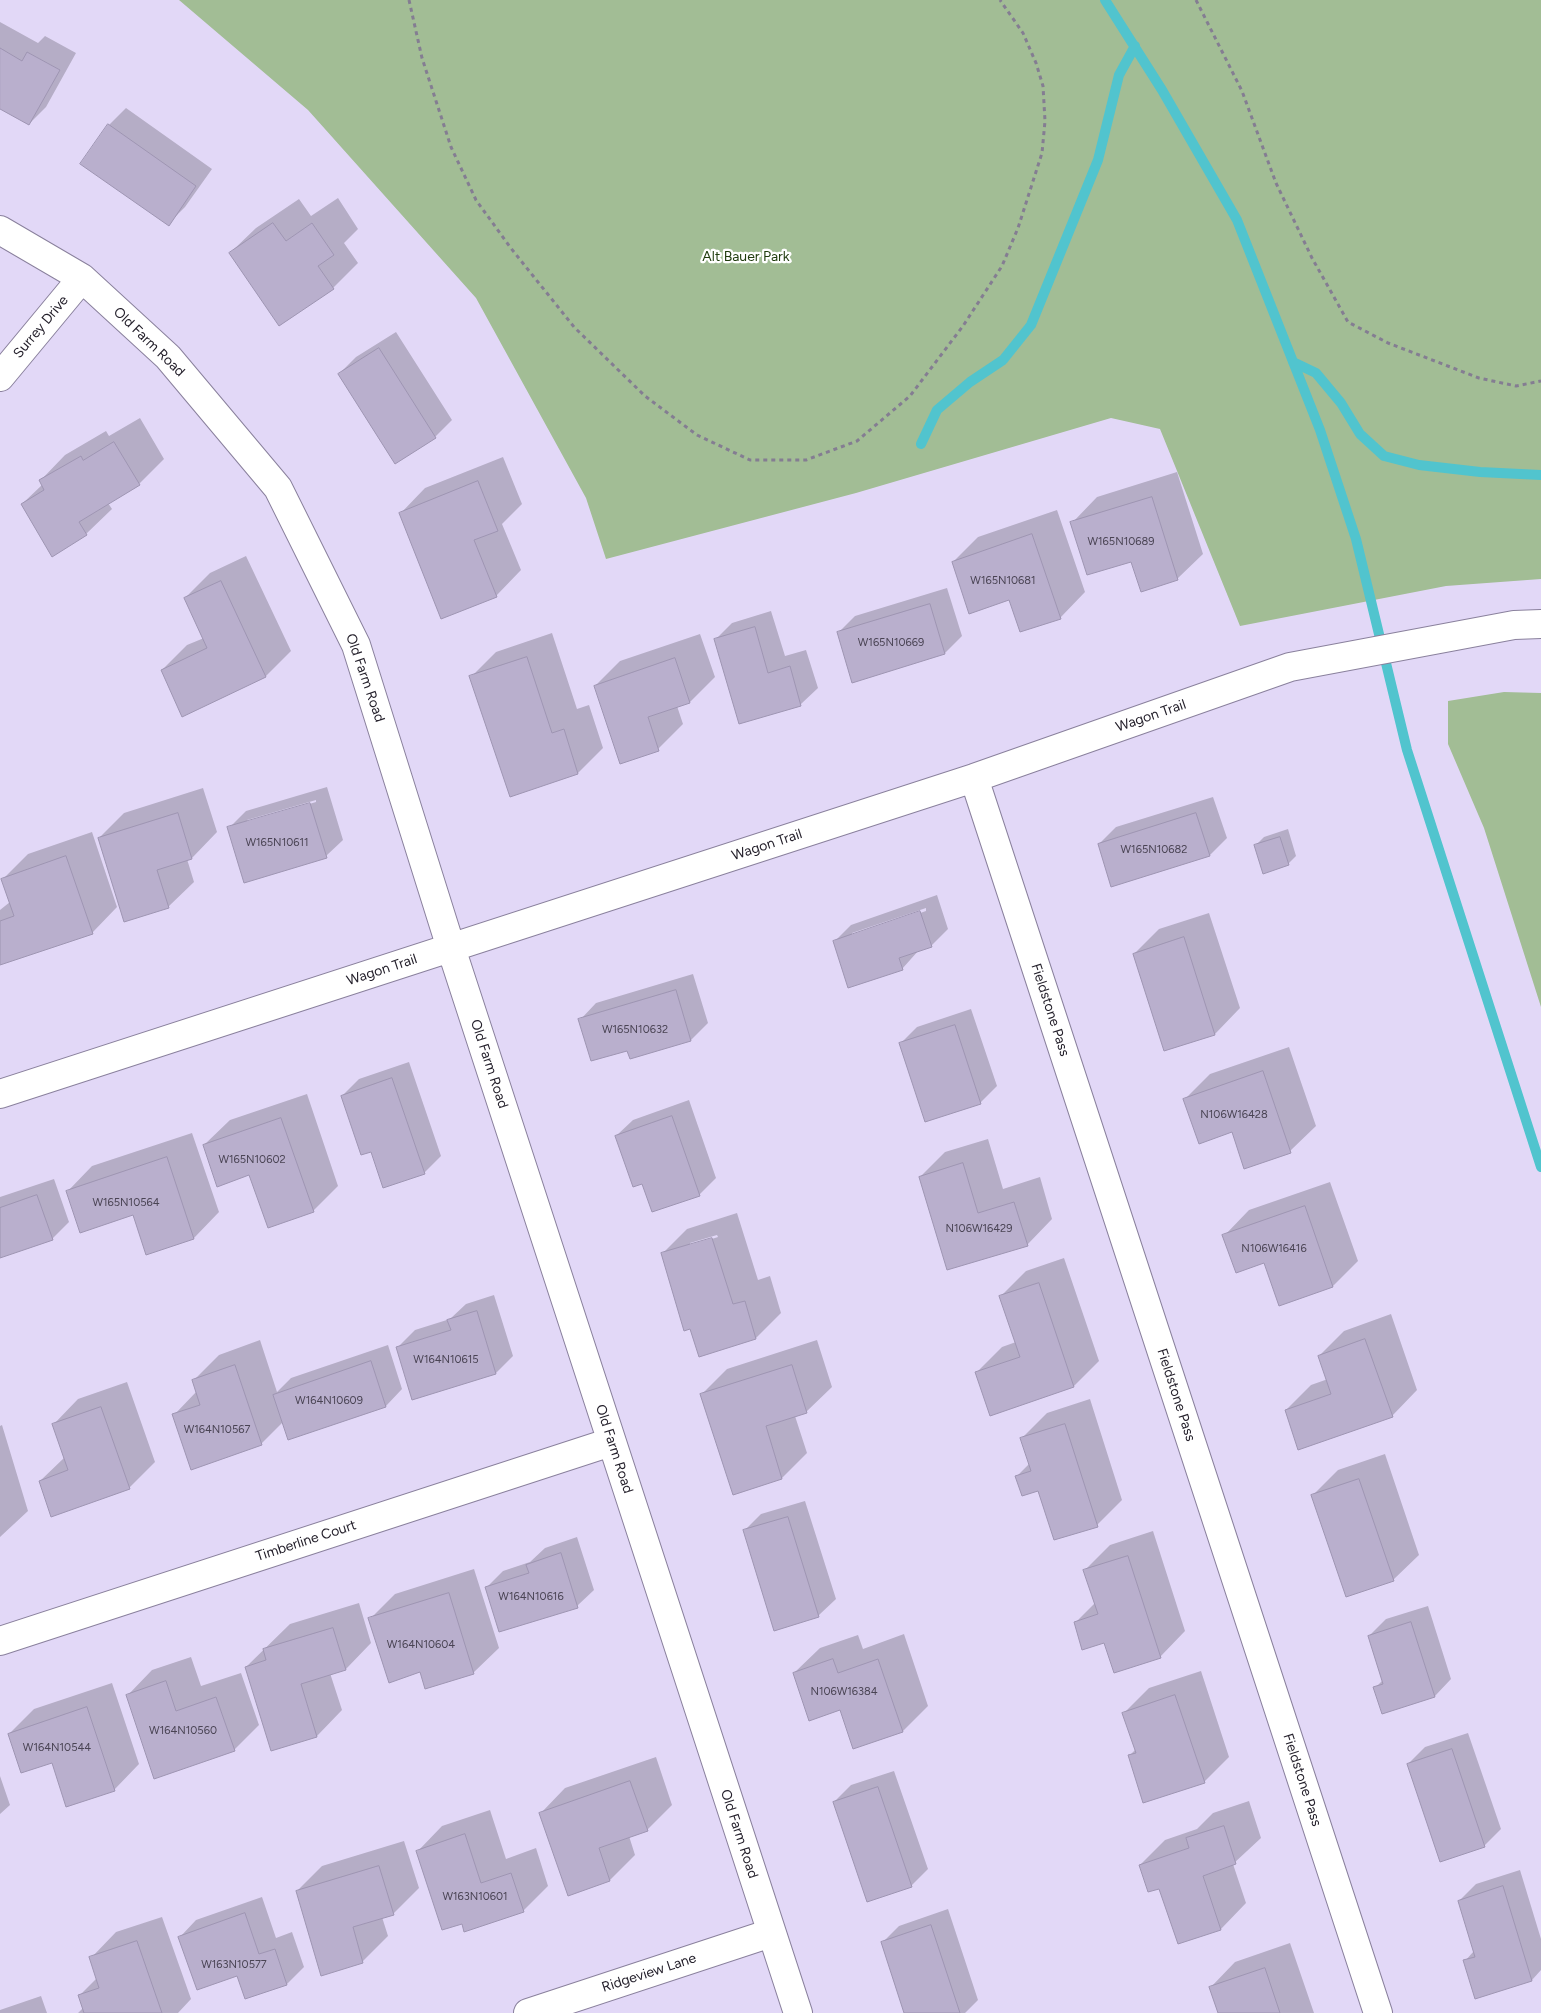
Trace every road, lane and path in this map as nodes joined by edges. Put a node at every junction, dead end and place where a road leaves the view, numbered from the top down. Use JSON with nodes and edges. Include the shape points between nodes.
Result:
{"nodes":[{"id":1,"x":409,"y":0,"type":"edge"},
{"id":2,"x":1000,"y":0,"type":"edge"},
{"id":3,"x":1196,"y":0,"type":"edge"},
{"id":4,"x":0,"y":230,"type":"edge"},
{"id":5,"x":82,"y":278,"type":"junction"},
{"id":6,"x":0,"y":376,"type":"edge"},
{"id":7,"x":1541,"y":381,"type":"edge"},
{"id":8,"x":1541,"y":624,"type":"edge"},
{"id":9,"x":974,"y":778,"type":"junction"},
{"id":10,"x":451,"y":948,"type":"junction"},
{"id":11,"x":0,"y":1094,"type":"edge"},
{"id":12,"x":611,"y":1442,"type":"junction"},
{"id":13,"x":0,"y":1640,"type":"edge"},
{"id":14,"x":771,"y":1933,"type":"junction"},
{"id":15,"x":528,"y":2013,"type":"edge"},
{"id":16,"x":798,"y":2013,"type":"edge"},
{"id":17,"x":1378,"y":2013,"type":"edge"}],
"edges":[{"from":1,"to":2,"type":"path","via":[[422,58],[451,147],[476,200],[574,327],[644,396],[697,436],[750,460],[806,460],[857,440],[910,396],[968,319],[1002,266],[1042,153],[1045,121],[1044,86],[1036,63],[1023,33]]},
{"from":3,"to":7,"type":"path","via":[[1242,91],[1276,183],[1312,258],[1348,322],[1388,343],[1479,378],[1516,386]]},
{"from":4,"to":5,"type":"street","name":"Old Farm Road"},
{"from":5,"to":6,"type":"street","name":"Surrey Drive"},
{"from":5,"to":10,"type":"street","name":"Old Farm Road","via":[[168,356],[278,488],[356,645]]},
{"from":8,"to":9,"type":"street","name":"Wagon Trail","via":[[1514,625],[1290,668]]},
{"from":9,"to":10,"type":"street","name":"Wagon Trail"},
{"from":9,"to":17,"type":"street","name":"Fieldstone Pass"},
{"from":10,"to":11,"type":"street","name":"Wagon Trail"},
{"from":10,"to":12,"type":"street","name":"Old Farm Road"},
{"from":12,"to":13,"type":"street","name":"Timberline Court"},
{"from":12,"to":14,"type":"street","name":"Old Farm Road"},
{"from":14,"to":15,"type":"street","name":"Ridgeview Lane"},
{"from":14,"to":16,"type":"street","name":"Old Farm Road"}]}
